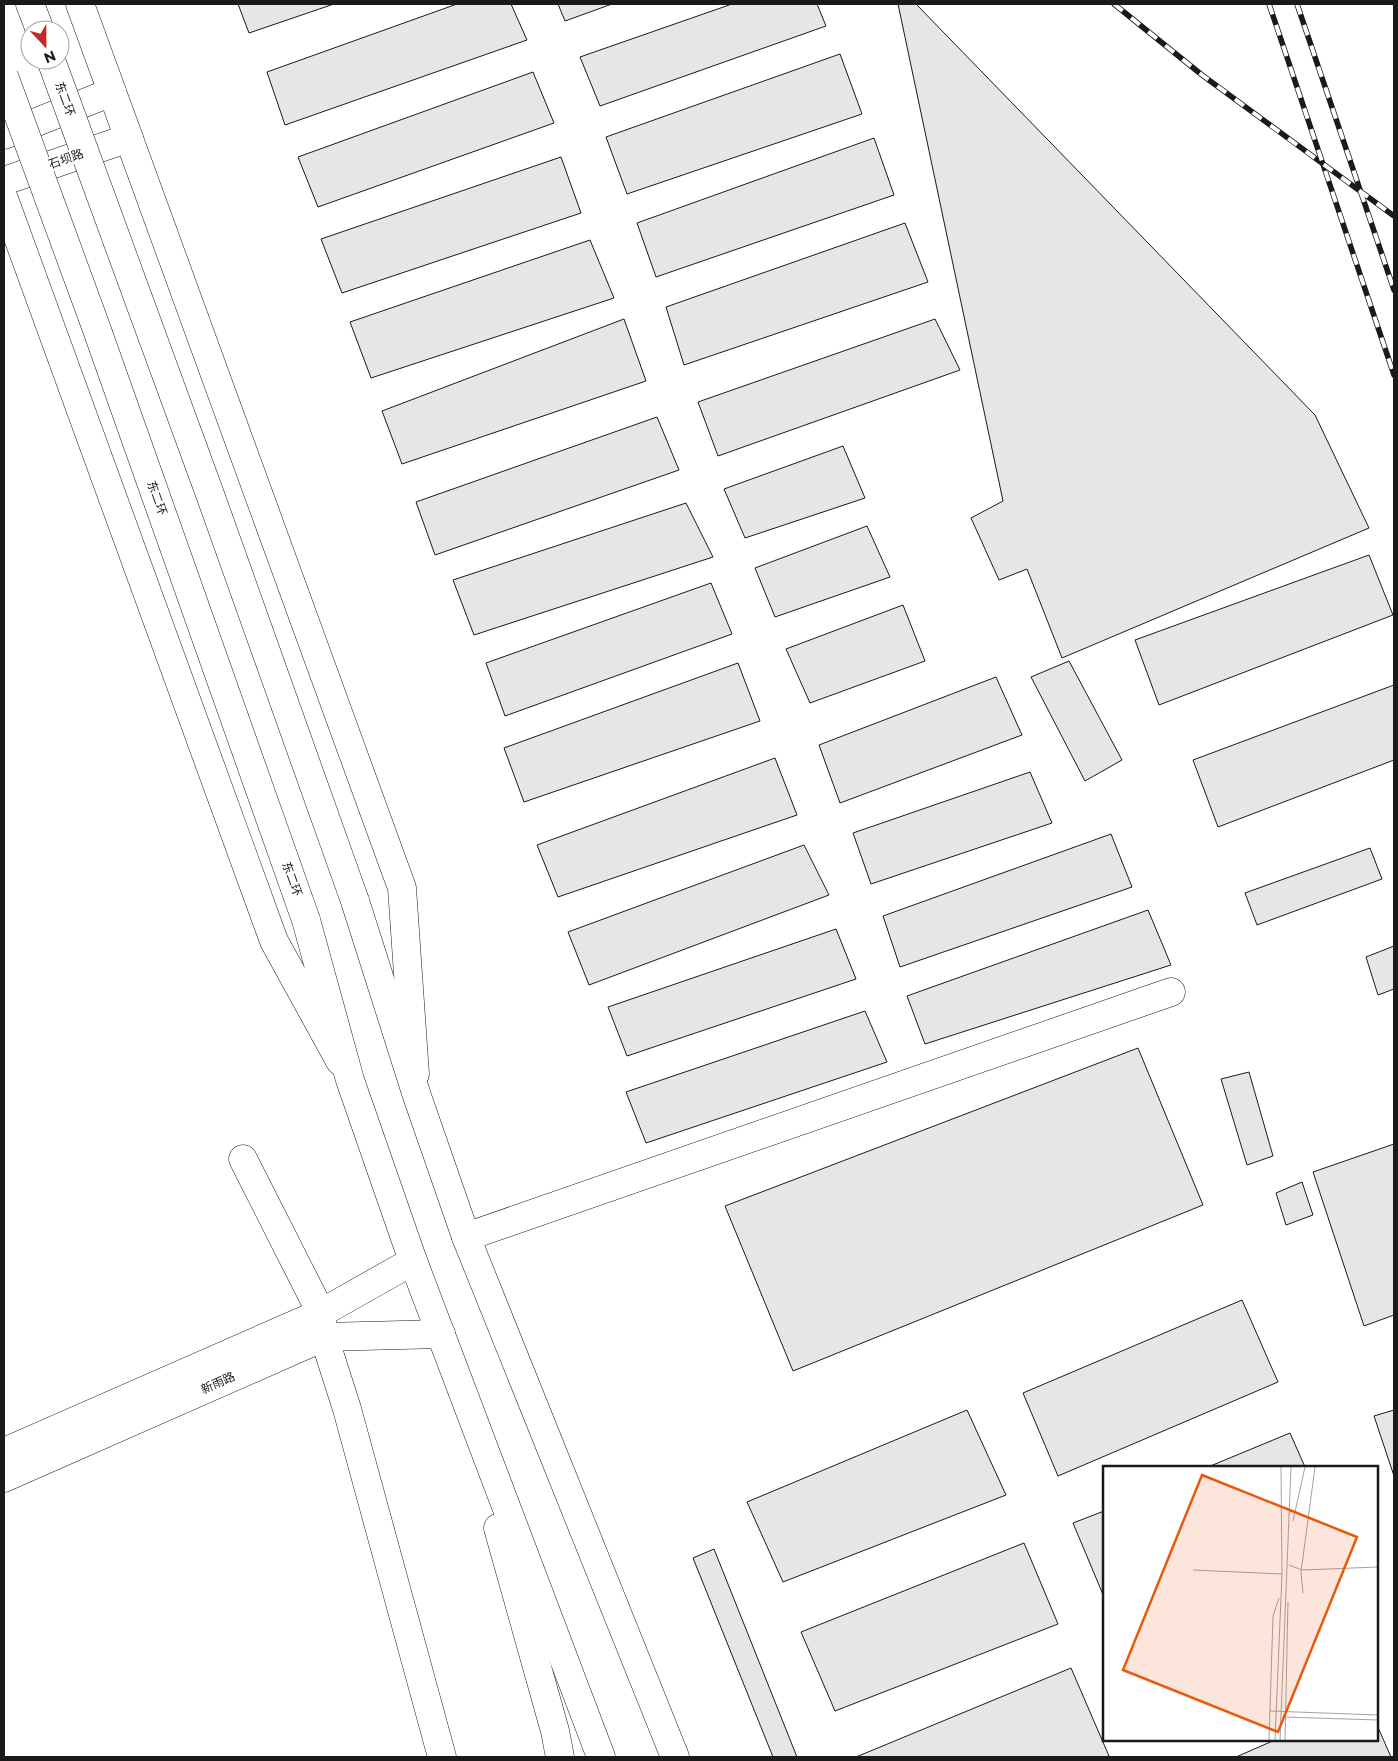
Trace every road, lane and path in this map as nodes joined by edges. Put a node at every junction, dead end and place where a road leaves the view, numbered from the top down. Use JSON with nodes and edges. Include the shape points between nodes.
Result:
{"nodes":[{"id":1,"x":30,"y":4,"type":"edge"},
{"id":2,"x":80,"y":4,"type":"edge"},
{"id":3,"x":36,"y":20,"type":"edge"},
{"id":4,"x":55,"y":70,"type":"edge"},
{"id":5,"x":4,"y":76,"type":"edge"},
{"id":6,"x":112,"y":92,"type":"junction"},
{"id":7,"x":4,"y":135,"type":"edge"},
{"id":8,"x":129,"y":138,"type":"junction"},
{"id":9,"x":4,"y":180,"type":"edge"},
{"id":10,"x":4,"y":200,"type":"edge"},
{"id":11,"x":1170,"y":992,"type":"dead end"},
{"id":12,"x":350,"y":1080,"type":"junction"},
{"id":13,"x":417,"y":1096,"type":"junction"},
{"id":14,"x":243,"y":1159,"type":"dead end"},
{"id":15,"x":466,"y":1237,"type":"junction"},
{"id":16,"x":414,"y":1261,"type":"junction"},
{"id":17,"x":322,"y":1325,"type":"junction"},
{"id":18,"x":445,"y":1344,"type":"junction"},
{"id":19,"x":4,"y":1452,"type":"edge"},
{"id":20,"x":4,"y":1478,"type":"edge"},
{"id":21,"x":442,"y":1757,"type":"edge"},
{"id":22,"x":560,"y":1757,"type":"edge"},
{"id":23,"x":601,"y":1757,"type":"edge"},
{"id":24,"x":675,"y":1757,"type":"edge"}],
"edges":[{"from":1,"to":3,"type":"main road"},
{"from":2,"to":6,"type":"main road"},
{"from":4,"to":13,"type":"main road","name":"东二环","bridge":true,"via":[[355,901]]},
{"from":5,"to":12,"type":"main road","name":"东二环","bridge":true,"via":[[306,920]]},
{"from":6,"to":7,"type":"main road"},
{"from":6,"to":8,"type":"main road"},
{"from":8,"to":9,"type":"main road","name":"石坝路"},
{"from":8,"to":13,"type":"main road","via":[[402,888]]},
{"from":10,"to":12,"type":"main road","via":[[274,941]]},
{"from":11,"to":15,"type":"main road"},
{"from":12,"to":16,"type":"main road"},
{"from":13,"to":15,"type":"main road"},
{"from":14,"to":17,"type":"main road"},
{"from":15,"to":24,"type":"main road"},
{"from":16,"to":17,"type":"main road","name":"新雨路"},
{"from":16,"to":18,"type":"main road"},
{"from":17,"to":18,"type":"main road","name":"新雨路"},
{"from":17,"to":19,"type":"main road","name":"新雨路"},
{"from":17,"to":20,"type":"main road","name":"新雨路"},
{"from":17,"to":21,"type":"main road"},
{"from":18,"to":22,"type":"main road"},
{"from":18,"to":23,"type":"main road"}]}
